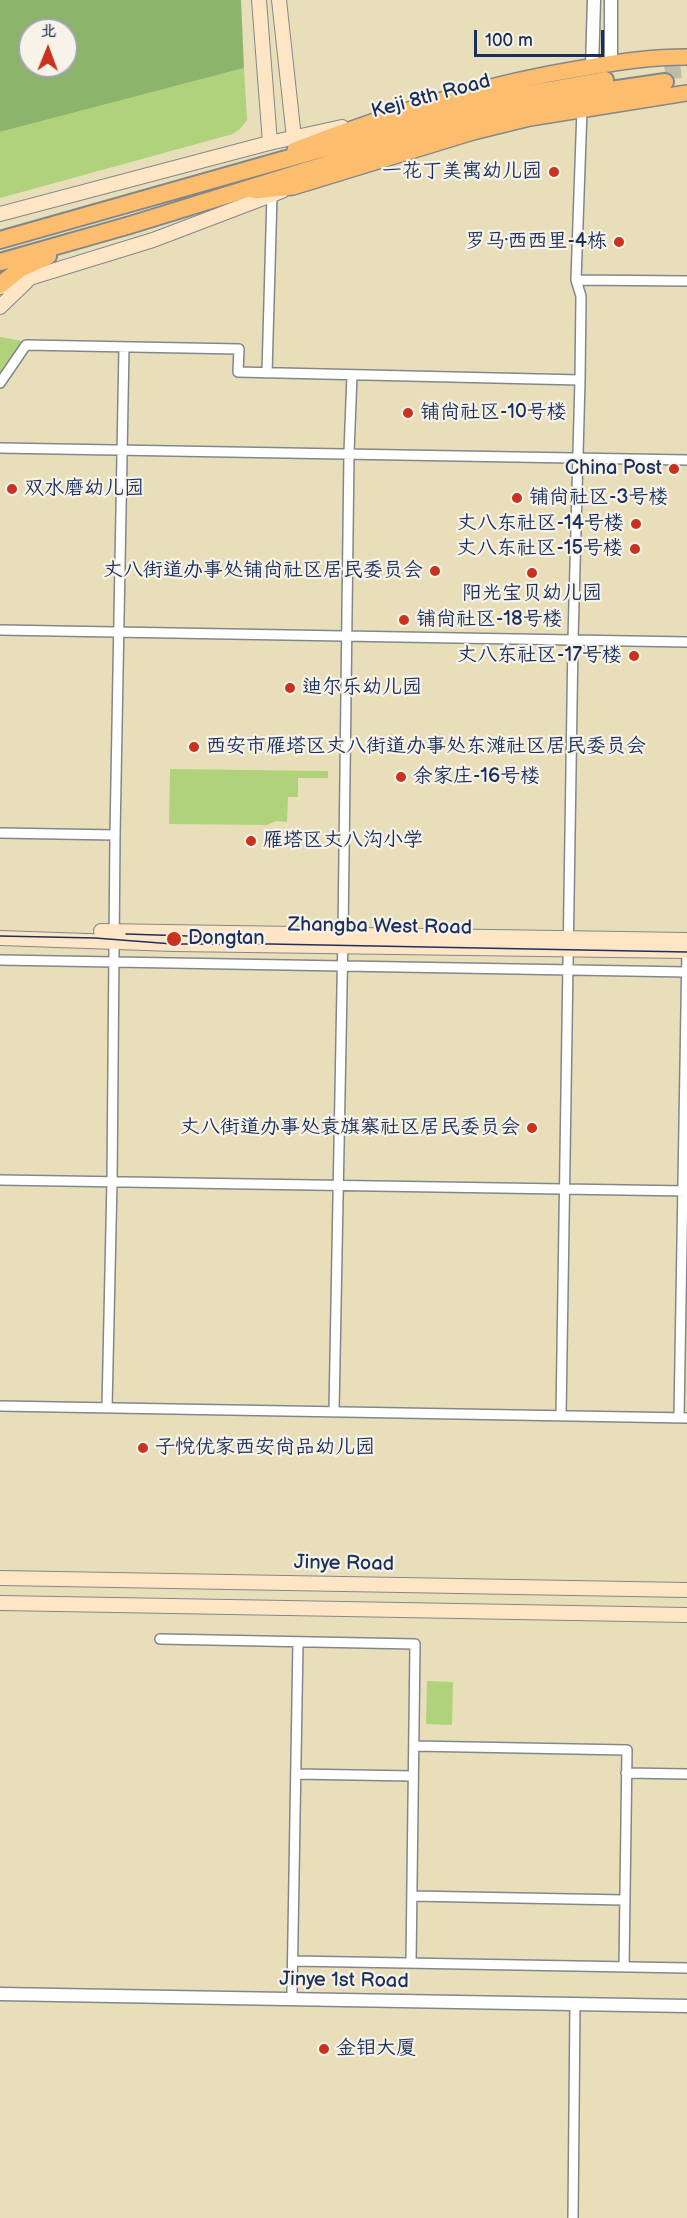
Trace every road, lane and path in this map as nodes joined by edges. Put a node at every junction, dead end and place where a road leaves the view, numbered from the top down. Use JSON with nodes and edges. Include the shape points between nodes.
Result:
{"nodes":[{"id":1,"x":260,"y":0,"type":"edge"},
{"id":2,"x":279,"y":0,"type":"edge"},
{"id":3,"x":594,"y":0,"type":"edge"},
{"id":4,"x":611,"y":0,"type":"edge"},
{"id":5,"x":687,"y":57,"type":"edge"},
{"id":6,"x":611,"y":64,"type":"junction"},
{"id":7,"x":592,"y":67,"type":"junction"},
{"id":8,"x":687,"y":93,"type":"edge"},
{"id":9,"x":582,"y":109,"type":"junction"},
{"id":10,"x":374,"y":120,"type":"junction"},
{"id":11,"x":294,"y":138,"type":"junction"},
{"id":12,"x":270,"y":143,"type":"junction"},
{"id":13,"x":213,"y":181,"type":"junction"},
{"id":14,"x":293,"y":187,"type":"junction"},
{"id":15,"x":228,"y":194,"type":"junction"},
{"id":16,"x":272,"y":195,"type":"junction"},
{"id":17,"x":0,"y":214,"type":"edge"},
{"id":18,"x":0,"y":239,"type":"edge"},
{"id":19,"x":59,"y":248,"type":"junction"},
{"id":20,"x":0,"y":262,"type":"edge"},
{"id":21,"x":29,"y":279,"type":"junction"},
{"id":22,"x":576,"y":280,"type":"junction"},
{"id":23,"x":687,"y":281,"type":"edge"},
{"id":24,"x":0,"y":286,"type":"edge"},
{"id":25,"x":0,"y":307,"type":"edge"},
{"id":26,"x":124,"y":347,"type":"junction"},
{"id":27,"x":267,"y":373,"type":"junction"},
{"id":28,"x":352,"y":375,"type":"junction"},
{"id":29,"x":580,"y":380,"type":"junction"},
{"id":30,"x":0,"y":383,"type":"edge"},
{"id":31,"x":0,"y":448,"type":"edge"},
{"id":32,"x":122,"y":449,"type":"junction"},
{"id":33,"x":349,"y":453,"type":"junction"},
{"id":34,"x":579,"y":458,"type":"junction"},
{"id":35,"x":687,"y":460,"type":"edge"},
{"id":36,"x":0,"y":630,"type":"edge"},
{"id":37,"x":119,"y":632,"type":"junction"},
{"id":38,"x":346,"y":635,"type":"junction"},
{"id":39,"x":573,"y":640,"type":"junction"},
{"id":40,"x":687,"y":642,"type":"edge"},
{"id":41,"x":0,"y":833,"type":"edge"},
{"id":42,"x":115,"y":835,"type":"junction"},
{"id":43,"x":0,"y":929,"type":"edge"},
{"id":44,"x":114,"y":936,"type":"junction"},
{"id":45,"x":0,"y":938,"type":"edge"},
{"id":46,"x":343,"y":940,"type":"junction"},
{"id":47,"x":687,"y":940,"type":"edge"},
{"id":48,"x":569,"y":944,"type":"junction"},
{"id":49,"x":687,"y":950,"type":"edge"},
{"id":50,"x":0,"y":960,"type":"edge"},
{"id":51,"x":114,"y":962,"type":"junction"},
{"id":52,"x":341,"y":967,"type":"junction"},
{"id":53,"x":568,"y":970,"type":"junction"},
{"id":54,"x":687,"y":972,"type":"edge"},
{"id":55,"x":0,"y":1180,"type":"edge"},
{"id":56,"x":112,"y":1181,"type":"junction"},
{"id":57,"x":338,"y":1184,"type":"junction"},
{"id":58,"x":564,"y":1189,"type":"junction"},
{"id":59,"x":685,"y":1190,"type":"edge"},
{"id":60,"x":0,"y":1406,"type":"edge"},
{"id":61,"x":107,"y":1408,"type":"junction"},
{"id":62,"x":334,"y":1411,"type":"junction"},
{"id":63,"x":561,"y":1416,"type":"junction"},
{"id":64,"x":683,"y":1417,"type":"edge"},
{"id":65,"x":0,"y":1578,"type":"edge"},
{"id":66,"x":687,"y":1590,"type":"edge"},
{"id":67,"x":0,"y":1603,"type":"edge"},
{"id":68,"x":687,"y":1615,"type":"edge"},
{"id":69,"x":160,"y":1639,"type":"dead end"},
{"id":70,"x":298,"y":1642,"type":"junction"},
{"id":71,"x":414,"y":1746,"type":"junction"},
{"id":72,"x":626,"y":1773,"type":"junction"},
{"id":73,"x":296,"y":1774,"type":"junction"},
{"id":74,"x":687,"y":1774,"type":"edge"},
{"id":75,"x":413,"y":1776,"type":"junction"},
{"id":76,"x":412,"y":1896,"type":"junction"},
{"id":77,"x":624,"y":1900,"type":"junction"},
{"id":78,"x":293,"y":1961,"type":"junction"},
{"id":79,"x":411,"y":1963,"type":"junction"},
{"id":80,"x":624,"y":1967,"type":"junction"},
{"id":81,"x":687,"y":1968,"type":"edge"},
{"id":82,"x":0,"y":1986,"type":"edge"},
{"id":83,"x":292,"y":1992,"type":"junction"},
{"id":84,"x":0,"y":1994,"type":"edge"},
{"id":85,"x":687,"y":1998,"type":"edge"},
{"id":86,"x":575,"y":2004,"type":"junction"},
{"id":87,"x":687,"y":2006,"type":"edge"},
{"id":88,"x":573,"y":2218,"type":"edge"}],
"edges":[{"from":1,"to":12,"type":"main road"},
{"from":2,"to":11,"type":"main road"},
{"from":3,"to":7,"type":"street"},
{"from":4,"to":6,"type":"street"},
{"from":5,"to":6,"type":"main road","name":"Keji 8th Road","via":[[649,57]]},
{"from":6,"to":7,"type":"main road","name":"Keji 8th Road"},
{"from":7,"to":10,"type":"main road","name":"Keji 8th Road","via":[[491,87]]},
{"from":8,"to":9,"type":"main road","name":"Keji 8th Road"},
{"from":9,"to":14,"type":"main road","name":"Keji 8th Road","via":[[473,132]]},
{"from":9,"to":22,"type":"street"},
{"from":10,"to":11,"type":"main road","name":"Keji 8th Road"},
{"from":10,"to":13,"type":"main road","name":"Keji 8th Road"},
{"from":11,"to":12,"type":"main road","name":"Keji 8th Road"},
{"from":12,"to":17,"type":"main road","name":"Keji 8th Road"},
{"from":13,"to":15,"type":"highway","name":"Keji 8th Road","via":[[511,97],[575,84],[665,77],[474,119]]},
{"from":13,"to":18,"type":"highway","name":"Keji 8th Road"},
{"from":14,"to":15,"type":"main road","name":"Keji 8th Road"},
{"from":14,"to":16,"type":"main road","name":"Keji 8th Road"},
{"from":15,"to":19,"type":"highway","name":"Keji 8th Road"},
{"from":16,"to":21,"type":"main road","name":"Keji 8th Road","via":[[153,240]]},
{"from":16,"to":27,"type":"street"},
{"from":19,"to":20,"type":"highway","name":"Keji 8th Road"},
{"from":19,"to":24,"type":"highway","via":[[20,269]]},
{"from":21,"to":24,"type":"main road","name":"Keji 8th Road"},
{"from":21,"to":25,"type":"main road"},
{"from":22,"to":23,"type":"street"},
{"from":22,"to":29,"type":"street","via":[[581,296]]},
{"from":26,"to":27,"type":"street","via":[[239,349],[238,372]]},
{"from":26,"to":30,"type":"street","via":[[26,345]]},
{"from":26,"to":32,"type":"street"},
{"from":27,"to":28,"type":"street"},
{"from":28,"to":29,"type":"street"},
{"from":28,"to":33,"type":"street"},
{"from":29,"to":34,"type":"street"},
{"from":31,"to":32,"type":"street"},
{"from":32,"to":33,"type":"street"},
{"from":32,"to":37,"type":"street"},
{"from":33,"to":34,"type":"street"},
{"from":33,"to":38,"type":"street"},
{"from":34,"to":35,"type":"street"},
{"from":34,"to":39,"type":"street"},
{"from":36,"to":37,"type":"street"},
{"from":37,"to":38,"type":"street"},
{"from":37,"to":42,"type":"street"},
{"from":38,"to":39,"type":"street"},
{"from":38,"to":46,"type":"street"},
{"from":39,"to":40,"type":"street"},
{"from":39,"to":48,"type":"street"},
{"from":41,"to":42,"type":"street"},
{"from":42,"to":44,"type":"street"},
{"from":43,"to":44,"type":"main road","name":"Zhangba West Road"},
{"from":44,"to":45,"type":"main road","name":"Zhangba West Road"},
{"from":44,"to":46,"type":"main road","name":"Zhangba West Road","via":[[174,944]]},
{"from":44,"to":51,"type":"street"},
{"from":46,"to":48,"type":"main road","name":"Zhangba West Road"},
{"from":46,"to":52,"type":"street"},
{"from":47,"to":48,"type":"main road","name":"Zhangba West Road"},
{"from":48,"to":49,"type":"main road","name":"Zhangba West Road"},
{"from":48,"to":53,"type":"street"},
{"from":49,"to":54,"type":"street"},
{"from":50,"to":51,"type":"street"},
{"from":51,"to":52,"type":"street"},
{"from":51,"to":56,"type":"street"},
{"from":52,"to":53,"type":"street"},
{"from":52,"to":57,"type":"street"},
{"from":53,"to":54,"type":"street"},
{"from":53,"to":58,"type":"street"},
{"from":54,"to":59,"type":"street"},
{"from":55,"to":56,"type":"street"},
{"from":56,"to":57,"type":"street"},
{"from":56,"to":61,"type":"street"},
{"from":57,"to":58,"type":"street"},
{"from":57,"to":62,"type":"street"},
{"from":58,"to":59,"type":"street"},
{"from":58,"to":63,"type":"street"},
{"from":59,"to":64,"type":"street"},
{"from":60,"to":61,"type":"street"},
{"from":61,"to":62,"type":"street"},
{"from":62,"to":63,"type":"street"},
{"from":63,"to":64,"type":"street"},
{"from":65,"to":66,"type":"main road","name":"Jinye Road"},
{"from":67,"to":68,"type":"main road"},
{"from":69,"to":70,"type":"street"},
{"from":70,"to":71,"type":"street","via":[[415,1644]]},
{"from":70,"to":73,"type":"street"},
{"from":71,"to":72,"type":"street","via":[[627,1750]]},
{"from":71,"to":75,"type":"street"},
{"from":72,"to":74,"type":"street"},
{"from":72,"to":77,"type":"street"},
{"from":73,"to":75,"type":"street"},
{"from":73,"to":78,"type":"street"},
{"from":75,"to":76,"type":"street"},
{"from":76,"to":77,"type":"street"},
{"from":76,"to":79,"type":"street"},
{"from":77,"to":80,"type":"street"},
{"from":78,"to":79,"type":"street"},
{"from":78,"to":83,"type":"street"},
{"from":79,"to":80,"type":"street"},
{"from":80,"to":81,"type":"street"},
{"from":82,"to":83,"type":"street","name":"Jinye 1st Road"},
{"from":83,"to":85,"type":"street","name":"Jinye 1st Road"},
{"from":84,"to":86,"type":"street","name":"Jinye 1st Road"},
{"from":86,"to":87,"type":"street","name":"Jinye 1st Road"},
{"from":86,"to":88,"type":"street"}]}
